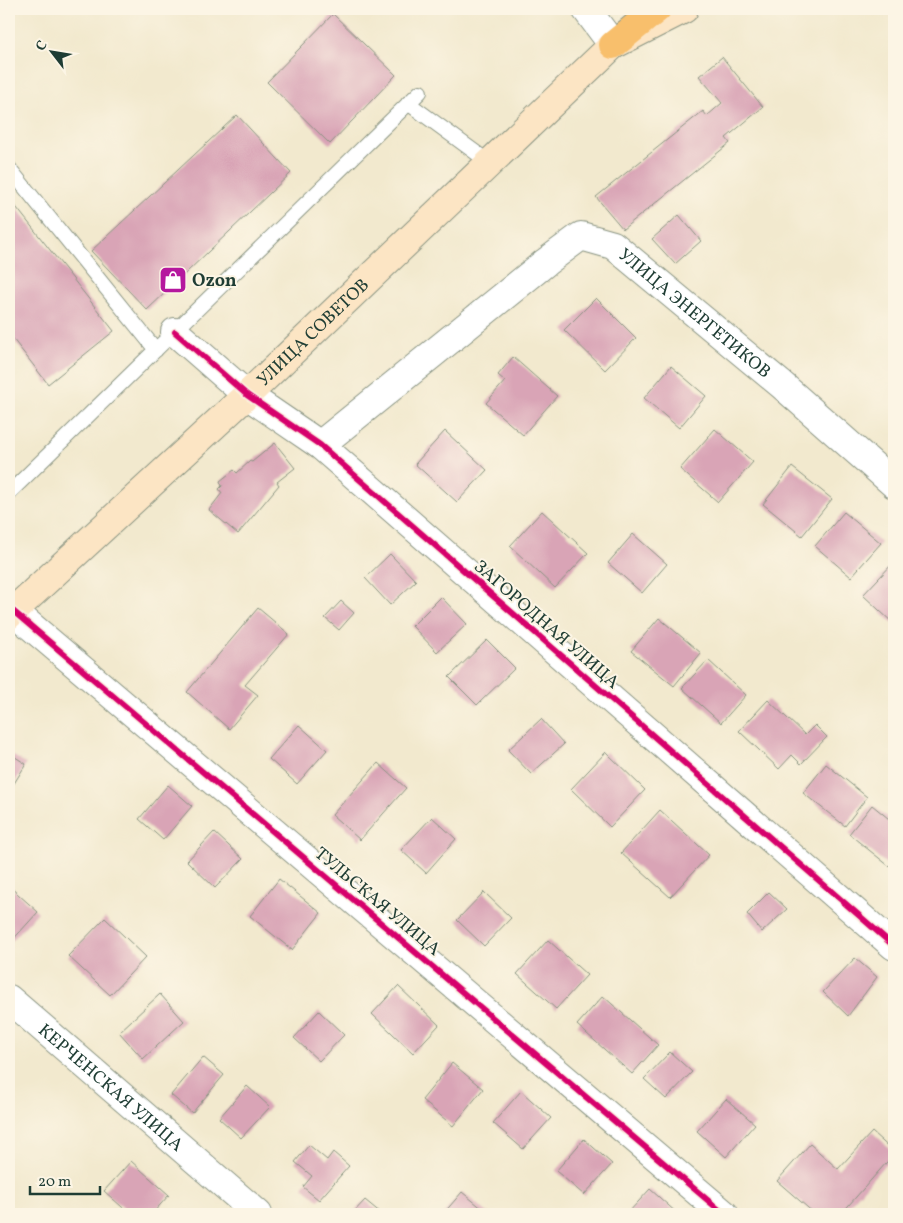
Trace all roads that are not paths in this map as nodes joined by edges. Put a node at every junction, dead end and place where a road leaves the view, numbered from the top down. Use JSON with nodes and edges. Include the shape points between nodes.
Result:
{"nodes":[{"id":1,"x":586,"y":9,"type":"edge"},
{"id":2,"x":645,"y":9,"type":"edge"},
{"id":3,"x":657,"y":9,"type":"edge"},
{"id":4,"x":684,"y":9,"type":"edge"},
{"id":5,"x":613,"y":45,"type":"junction"},
{"id":6,"x":420,"y":92,"type":"dead end"},
{"id":7,"x":408,"y":103,"type":"junction"},
{"id":8,"x":490,"y":164,"type":"junction"},
{"id":9,"x":9,"y":168,"type":"edge"},
{"id":10,"x":165,"y":341,"type":"junction"},
{"id":11,"x":247,"y":395,"type":"junction"},
{"id":12,"x":320,"y":446,"type":"junction"},
{"id":13,"x":894,"y":484,"type":"edge"},
{"id":14,"x":9,"y":494,"type":"edge"},
{"id":15,"x":11,"y":613,"type":"edge"},
{"id":16,"x":894,"y":946,"type":"edge"},
{"id":17,"x":9,"y":999,"type":"edge"},
{"id":18,"x":258,"y":1214,"type":"edge"},
{"id":19,"x":724,"y":1214,"type":"edge"}],
"edges":[{"from":1,"to":5,"type":"street"},
{"from":2,"to":5,"type":"highway"},
{"from":3,"to":5,"type":"highway"},
{"from":4,"to":5,"type":"main road","name":"УЛИЦА СОВЕТОВ"},
{"from":5,"to":8,"type":"main road","name":"УЛИЦА СОВЕТОВ"},
{"from":6,"to":7,"type":"lane"},
{"from":7,"to":8,"type":"lane"},
{"from":7,"to":10,"type":"lane"},
{"from":8,"to":11,"type":"main road","name":"УЛИЦА СОВЕТОВ"},
{"from":9,"to":10,"type":"lane"},
{"from":10,"to":11,"type":"street","name":"ЗАГОРОДНАЯ УЛИЦА"},
{"from":10,"to":14,"type":"lane"},
{"from":11,"to":12,"type":"street","name":"ЗАГОРОДНАЯ УЛИЦА"},
{"from":11,"to":15,"type":"main road","name":"УЛИЦА СОВЕТОВ"},
{"from":12,"to":13,"type":"street","name":"УЛИЦА ЭНЕРГЕТИКОВ","via":[[581,236],[613,245],[783,386]]},
{"from":12,"to":16,"type":"street","name":"ЗАГОРОДНАЯ УЛИЦА"},
{"from":15,"to":19,"type":"street","name":"ТУЛЬСКАЯ УЛИЦА"},
{"from":17,"to":18,"type":"street","name":"КЕРЧЕНСКАЯ УЛИЦА"}]}
